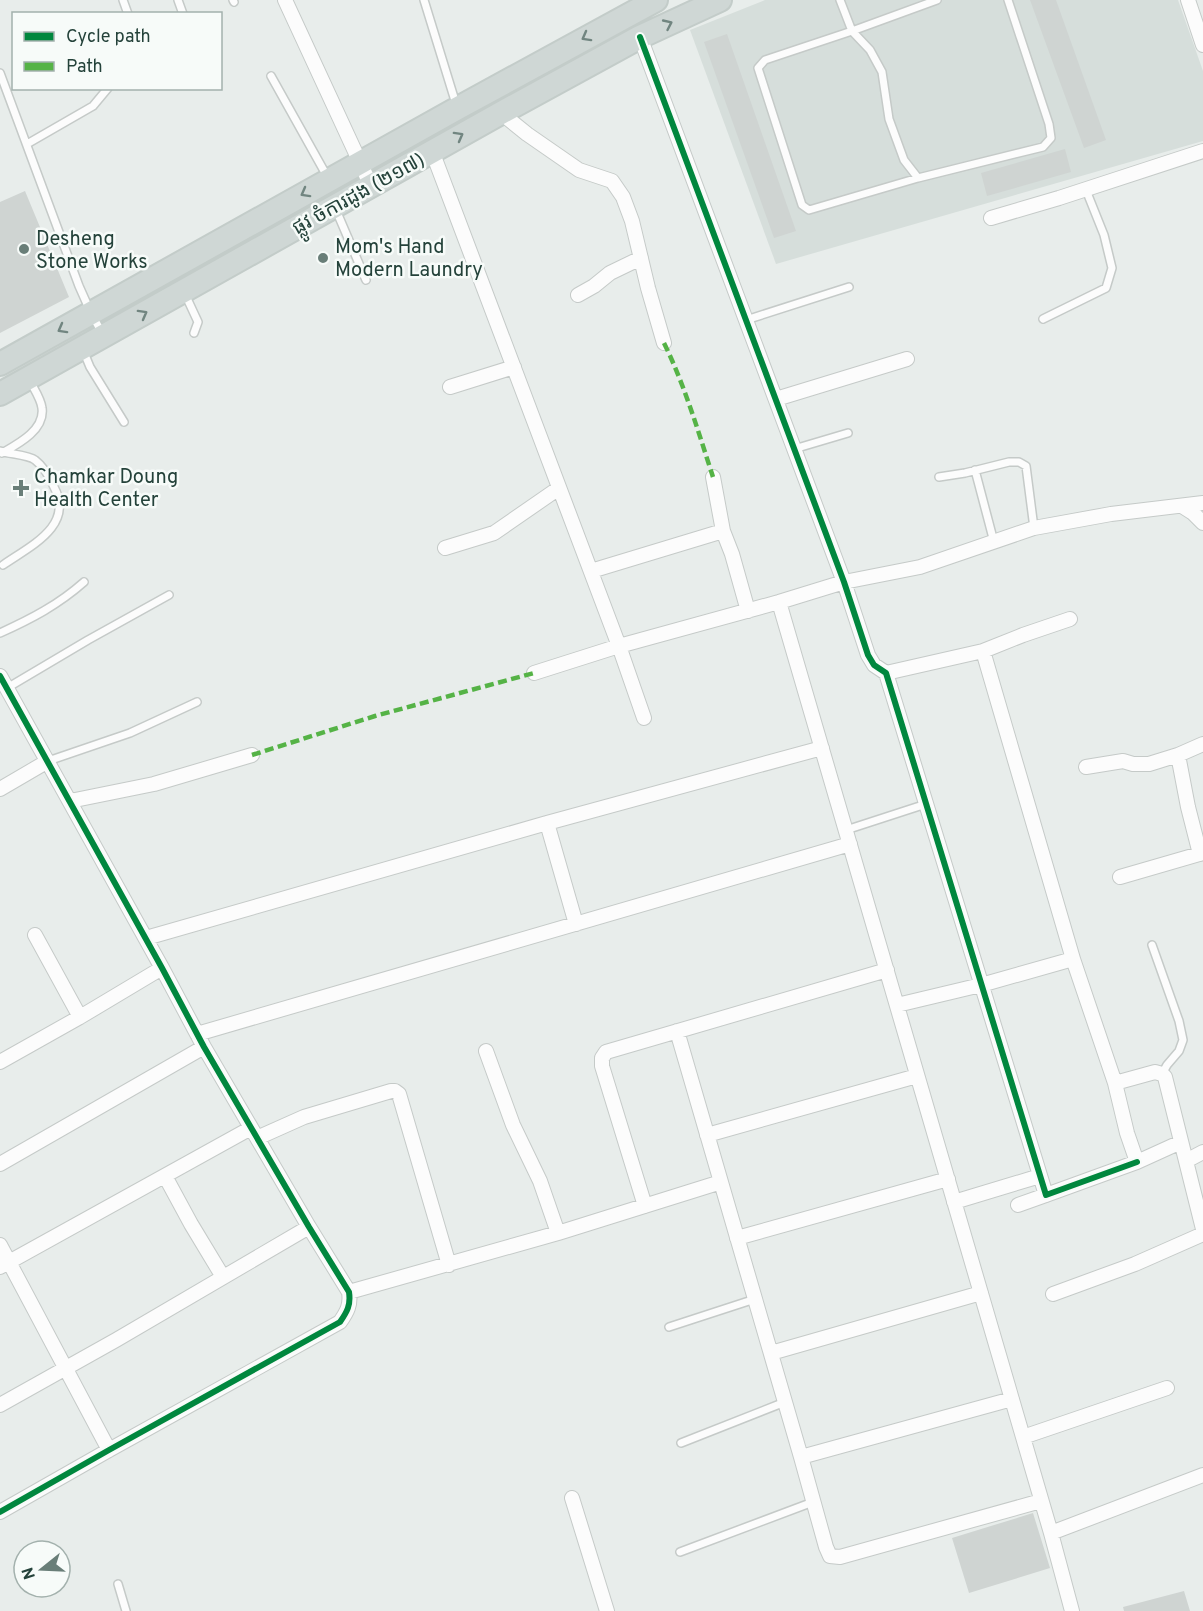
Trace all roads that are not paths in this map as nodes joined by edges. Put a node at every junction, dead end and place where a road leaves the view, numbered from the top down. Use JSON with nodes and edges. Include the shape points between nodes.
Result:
{"nodes":[{"id":1,"x":285,"y":0,"type":"edge"},
{"id":2,"x":424,"y":0,"type":"edge"},
{"id":3,"x":720,"y":0,"type":"edge"},
{"id":4,"x":840,"y":0,"type":"edge"},
{"id":5,"x":937,"y":0,"type":"edge"},
{"id":6,"x":1008,"y":0,"type":"edge"},
{"id":7,"x":1188,"y":0,"type":"edge"},
{"id":8,"x":647,"y":2,"type":"edge"},
{"id":9,"x":852,"y":31,"type":"junction"},
{"id":10,"x":640,"y":37,"type":"junction"},
{"id":11,"x":1203,"y":45,"type":"edge"},
{"id":12,"x":0,"y":73,"type":"edge"},
{"id":13,"x":271,"y":76,"type":"dead end"},
{"id":14,"x":106,"y":90,"type":"edge"},
{"id":15,"x":458,"y":108,"type":"junction"},
{"id":16,"x":501,"y":113,"type":"junction"},
{"id":17,"x":27,"y":144,"type":"junction"},
{"id":18,"x":432,"y":151,"type":"junction"},
{"id":19,"x":1203,"y":151,"type":"edge"},
{"id":20,"x":360,"y":162,"type":"junction"},
{"id":21,"x":918,"y":178,"type":"junction"},
{"id":22,"x":329,"y":180,"type":"junction"},
{"id":23,"x":371,"y":186,"type":"junction"},
{"id":24,"x":1086,"y":190,"type":"junction"},
{"id":25,"x":334,"y":206,"type":"junction"},
{"id":26,"x":991,"y":218,"type":"dead end"},
{"id":27,"x":641,"y":258,"type":"junction"},
{"id":28,"x":366,"y":280,"type":"dead end"},
{"id":29,"x":849,"y":287,"type":"dead end"},
{"id":30,"x":183,"y":291,"type":"junction"},
{"id":31,"x":578,"y":295,"type":"dead end"},
{"id":32,"x":91,"y":313,"type":"junction"},
{"id":33,"x":1042,"y":319,"type":"dead end"},
{"id":34,"x":746,"y":320,"type":"junction"},
{"id":35,"x":194,"y":333,"type":"dead end"},
{"id":36,"x":103,"y":336,"type":"junction"},
{"id":37,"x":664,"y":343,"type":"dead end"},
{"id":38,"x":82,"y":348,"type":"junction"},
{"id":39,"x":907,"y":359,"type":"dead end"},
{"id":40,"x":0,"y":364,"type":"edge"},
{"id":41,"x":514,"y":367,"type":"junction"},
{"id":42,"x":28,"y":378,"type":"junction"},
{"id":43,"x":450,"y":387,"type":"dead end"},
{"id":44,"x":0,"y":394,"type":"edge"},
{"id":45,"x":776,"y":399,"type":"junction"},
{"id":46,"x":124,"y":422,"type":"dead end"},
{"id":47,"x":848,"y":432,"type":"dead end"},
{"id":48,"x":794,"y":449,"type":"junction"},
{"id":49,"x":1,"y":453,"type":"edge"},
{"id":50,"x":975,"y":470,"type":"junction"},
{"id":51,"x":713,"y":477,"type":"dead end"},
{"id":52,"x":939,"y":477,"type":"dead end"},
{"id":53,"x":559,"y":488,"type":"junction"},
{"id":54,"x":1203,"y":503,"type":"edge"},
{"id":55,"x":1182,"y":506,"type":"junction"},
{"id":56,"x":1203,"y":523,"type":"edge"},
{"id":57,"x":1034,"y":528,"type":"junction"},
{"id":58,"x":723,"y":531,"type":"junction"},
{"id":59,"x":994,"y":542,"type":"junction"},
{"id":60,"x":445,"y":548,"type":"dead end"},
{"id":61,"x":3,"y":565,"type":"dead end"},
{"id":62,"x":591,"y":571,"type":"junction"},
{"id":63,"x":84,"y":582,"type":"dead end"},
{"id":64,"x":844,"y":582,"type":"junction"},
{"id":65,"x":169,"y":595,"type":"dead end"},
{"id":66,"x":779,"y":602,"type":"junction"},
{"id":67,"x":748,"y":611,"type":"junction"},
{"id":68,"x":1070,"y":619,"type":"dead end"},
{"id":69,"x":0,"y":633,"type":"edge"},
{"id":70,"x":620,"y":646,"type":"junction"},
{"id":71,"x":983,"y":651,"type":"junction"},
{"id":72,"x":534,"y":673,"type":"dead end"},
{"id":73,"x":886,"y":673,"type":"junction"},
{"id":74,"x":3,"y":682,"type":"edge"},
{"id":75,"x":197,"y":702,"type":"dead end"},
{"id":76,"x":644,"y":718,"type":"dead end"},
{"id":77,"x":1203,"y":744,"type":"edge"},
{"id":78,"x":822,"y":748,"type":"junction"},
{"id":79,"x":252,"y":755,"type":"dead end"},
{"id":80,"x":1178,"y":755,"type":"junction"},
{"id":81,"x":48,"y":761,"type":"junction"},
{"id":82,"x":1086,"y":767,"type":"dead end"},
{"id":83,"x":0,"y":789,"type":"edge"},
{"id":84,"x":70,"y":801,"type":"junction"},
{"id":85,"x":926,"y":804,"type":"junction"},
{"id":86,"x":546,"y":823,"type":"junction"},
{"id":87,"x":846,"y":830,"type":"junction"},
{"id":88,"x":850,"y":844,"type":"junction"},
{"id":89,"x":1202,"y":853,"type":"edge"},
{"id":90,"x":1120,"y":877,"type":"dead end"},
{"id":91,"x":576,"y":924,"type":"junction"},
{"id":92,"x":35,"y":935,"type":"dead end"},
{"id":93,"x":146,"y":938,"type":"junction"},
{"id":94,"x":1152,"y":945,"type":"dead end"},
{"id":95,"x":1073,"y":960,"type":"junction"},
{"id":96,"x":162,"y":968,"type":"junction"},
{"id":97,"x":887,"y":970,"type":"junction"},
{"id":98,"x":981,"y":985,"type":"junction"},
{"id":99,"x":897,"y":1005,"type":"junction"},
{"id":100,"x":80,"y":1017,"type":"junction"},
{"id":101,"x":677,"y":1031,"type":"junction"},
{"id":102,"x":197,"y":1034,"type":"junction"},
{"id":103,"x":204,"y":1047,"type":"junction"},
{"id":104,"x":486,"y":1051,"type":"dead end"},
{"id":105,"x":2,"y":1057,"type":"edge"},
{"id":106,"x":1162,"y":1074,"type":"junction"},
{"id":107,"x":918,"y":1076,"type":"junction"},
{"id":108,"x":1115,"y":1083,"type":"junction"},
{"id":109,"x":254,"y":1133,"type":"junction"},
{"id":110,"x":707,"y":1135,"type":"junction"},
{"id":111,"x":1181,"y":1142,"type":"junction"},
{"id":112,"x":1203,"y":1152,"type":"edge"},
{"id":113,"x":1186,"y":1161,"type":"junction"},
{"id":114,"x":1137,"y":1162,"type":"junction"},
{"id":115,"x":0,"y":1164,"type":"edge"},
{"id":116,"x":165,"y":1176,"type":"junction"},
{"id":117,"x":1040,"y":1176,"type":"junction"},
{"id":118,"x":948,"y":1179,"type":"junction"},
{"id":119,"x":721,"y":1182,"type":"junction"},
{"id":120,"x":1046,"y":1195,"type":"junction"},
{"id":121,"x":954,"y":1202,"type":"junction"},
{"id":122,"x":1018,"y":1205,"type":"dead end"},
{"id":123,"x":645,"y":1206,"type":"junction"},
{"id":124,"x":309,"y":1227,"type":"junction"},
{"id":125,"x":1203,"y":1228,"type":"edge"},
{"id":126,"x":558,"y":1233,"type":"junction"},
{"id":127,"x":1203,"y":1234,"type":"edge"},
{"id":128,"x":737,"y":1238,"type":"junction"},
{"id":129,"x":0,"y":1245,"type":"edge"},
{"id":130,"x":5,"y":1265,"type":"edge"},
{"id":131,"x":449,"y":1265,"type":"junction"},
{"id":132,"x":223,"y":1277,"type":"junction"},
{"id":133,"x":349,"y":1292,"type":"junction"},
{"id":134,"x":981,"y":1293,"type":"junction"},
{"id":135,"x":1053,"y":1294,"type":"dead end"},
{"id":136,"x":755,"y":1299,"type":"junction"},
{"id":137,"x":669,"y":1327,"type":"dead end"},
{"id":138,"x":771,"y":1353,"type":"junction"},
{"id":139,"x":65,"y":1369,"type":"junction"},
{"id":140,"x":1167,"y":1388,"type":"dead end"},
{"id":141,"x":1012,"y":1399,"type":"junction"},
{"id":142,"x":785,"y":1402,"type":"junction"},
{"id":143,"x":0,"y":1406,"type":"edge"},
{"id":144,"x":1023,"y":1437,"type":"junction"},
{"id":145,"x":681,"y":1443,"type":"dead end"},
{"id":146,"x":109,"y":1450,"type":"junction"},
{"id":147,"x":801,"y":1457,"type":"junction"},
{"id":148,"x":1203,"y":1474,"type":"edge"},
{"id":149,"x":572,"y":1498,"type":"dead end"},
{"id":150,"x":1041,"y":1501,"type":"junction"},
{"id":151,"x":813,"y":1502,"type":"junction"},
{"id":152,"x":0,"y":1512,"type":"edge"},
{"id":153,"x":1051,"y":1533,"type":"junction"},
{"id":154,"x":680,"y":1552,"type":"dead end"},
{"id":155,"x":118,"y":1584,"type":"dead end"},
{"id":156,"x":126,"y":1611,"type":"edge"},
{"id":157,"x":607,"y":1611,"type":"edge"},
{"id":158,"x":1072,"y":1611,"type":"edge"}],
"edges":[{"from":1,"to":20,"type":"street"},
{"from":2,"to":15,"type":"lane"},
{"from":10,"to":3,"type":"main road","name":"ផ្លូវ ចំការដូង (២១៧)","one_way":true},
{"from":4,"to":9,"type":"lane"},
{"from":5,"to":9,"type":"lane"},
{"from":6,"to":21,"type":"lane","via":[[1051,138],[1043,147]]},
{"from":7,"to":11,"type":"street"},
{"from":8,"to":15,"type":"main road","name":"ផ្លូវ ចំការដូង (២១៧)","one_way":true},
{"from":9,"to":21,"type":"lane","via":[[870,50],[882,72],[889,119],[904,160]]},
{"from":9,"to":21,"type":"lane","via":[[765,60],[758,68],[802,205],[810,210]]},
{"from":10,"to":16,"type":"main road","name":"ផ្លូវ ចំការដូង (២១៧)"},
{"from":10,"to":34,"type":"street"},
{"from":12,"to":17,"type":"lane"},
{"from":13,"to":22,"type":"lane"},
{"from":14,"to":17,"type":"lane","via":[[93,106]]},
{"from":15,"to":20,"type":"main road","name":"ផ្លូវ ចំការដូង (២១៧)"},
{"from":18,"to":16,"type":"main road","name":"ផ្លូវ ចំការដូង (២១៧)","one_way":true},
{"from":16,"to":27,"type":"street","via":[[579,170],[612,181],[623,197]]},
{"from":17,"to":32,"type":"lane"},
{"from":18,"to":23,"type":"main road","name":"ផ្លូវ ចំការដូង (២១៧)"},
{"from":18,"to":41,"type":"street"},
{"from":19,"to":24,"type":"street"},
{"from":20,"to":22,"type":"main road","name":"ផ្លូវ ចំការដូង (២១៧)"},
{"from":20,"to":23,"type":"street"},
{"from":22,"to":32,"type":"main road","name":"ផ្លូវ ចំការដូង (២១៧)","one_way":true},
{"from":23,"to":25,"type":"main road","name":"ផ្លូវ ចំការដូង (២១៧)"},
{"from":24,"to":26,"type":"street"},
{"from":24,"to":33,"type":"lane","via":[[1112,268],[1106,288]]},
{"from":25,"to":28,"type":"lane"},
{"from":25,"to":30,"type":"main road","name":"ផ្លូវ ចំការដូង (២១៧)"},
{"from":27,"to":31,"type":"street"},
{"from":27,"to":37,"type":"street"},
{"from":29,"to":34,"type":"lane"},
{"from":30,"to":35,"type":"lane","via":[[198,322]]},
{"from":36,"to":30,"type":"main road","name":"ផ្លូវ ចំការដូង (២១៧)","one_way":true},
{"from":32,"to":36,"type":"lane"},
{"from":32,"to":40,"type":"main road","name":"ផ្លូវ ចំការដូង (២១៧)","one_way":true},
{"from":34,"to":45,"type":"street"},
{"from":36,"to":38,"type":"main road","name":"ផ្លូវ ចំការដូង (២១៧)"},
{"from":38,"to":42,"type":"main road","name":"ផ្លូវ ចំការដូង (២១៧)"},
{"from":38,"to":46,"type":"lane"},
{"from":39,"to":45,"type":"street"},
{"from":41,"to":43,"type":"street"},
{"from":41,"to":53,"type":"street"},
{"from":42,"to":44,"type":"main road","name":"ផ្លូវ ចំការដូង (២១៧)"},
{"from":42,"to":49,"type":"lane","via":[[42,407],[41,420],[32,434]]},
{"from":45,"to":48,"type":"street"},
{"from":47,"to":48,"type":"lane"},
{"from":48,"to":64,"type":"street"},
{"from":49,"to":61,"type":"lane","via":[[34,459],[60,497],[60,514],[47,535]]},
{"from":50,"to":52,"type":"lane"},
{"from":50,"to":57,"type":"lane","via":[[1009,462],[1026,466]]},
{"from":50,"to":59,"type":"lane"},
{"from":51,"to":58,"type":"street"},
{"from":53,"to":60,"type":"street","via":[[494,533]]},
{"from":53,"to":62,"type":"street"},
{"from":54,"to":55,"type":"street"},
{"from":55,"to":56,"type":"street"},
{"from":55,"to":57,"type":"street"},
{"from":57,"to":59,"type":"street"},
{"from":58,"to":62,"type":"street"},
{"from":58,"to":67,"type":"street"},
{"from":59,"to":64,"type":"street","via":[[920,567]]},
{"from":62,"to":70,"type":"street"},
{"from":63,"to":69,"type":"lane","via":[[30,619]]},
{"from":64,"to":66,"type":"street"},
{"from":64,"to":73,"type":"street","via":[[867,655]]},
{"from":65,"to":74,"type":"lane"},
{"from":66,"to":67,"type":"street"},
{"from":66,"to":78,"type":"street"},
{"from":67,"to":70,"type":"street"},
{"from":68,"to":71,"type":"street"},
{"from":70,"to":72,"type":"street"},
{"from":70,"to":76,"type":"street"},
{"from":71,"to":73,"type":"street"},
{"from":71,"to":95,"type":"street"},
{"from":73,"to":85,"type":"street"},
{"from":74,"to":81,"type":"street"},
{"from":75,"to":81,"type":"lane","via":[[130,732]]},
{"from":77,"to":80,"type":"street"},
{"from":78,"to":86,"type":"street"},
{"from":78,"to":87,"type":"street"},
{"from":79,"to":84,"type":"street","via":[[154,784]]},
{"from":80,"to":82,"type":"street","via":[[1149,764],[1123,761]]},
{"from":80,"to":89,"type":"street"},
{"from":81,"to":83,"type":"street"},
{"from":81,"to":84,"type":"street"},
{"from":84,"to":93,"type":"street"},
{"from":85,"to":87,"type":"lane"},
{"from":85,"to":98,"type":"street"},
{"from":86,"to":91,"type":"street"},
{"from":86,"to":93,"type":"street"},
{"from":87,"to":88,"type":"street"},
{"from":88,"to":91,"type":"street"},
{"from":88,"to":97,"type":"street"},
{"from":89,"to":90,"type":"street"},
{"from":91,"to":102,"type":"street"},
{"from":92,"to":100,"type":"street"},
{"from":93,"to":96,"type":"street"},
{"from":94,"to":106,"type":"lane","via":[[1183,1040]]},
{"from":95,"to":98,"type":"street"},
{"from":95,"to":108,"type":"street"},
{"from":96,"to":100,"type":"street"},
{"from":96,"to":102,"type":"street"},
{"from":97,"to":99,"type":"street"},
{"from":97,"to":101,"type":"street"},
{"from":98,"to":99,"type":"street"},
{"from":98,"to":117,"type":"street"},
{"from":99,"to":107,"type":"street"},
{"from":100,"to":105,"type":"street"},
{"from":101,"to":110,"type":"street"},
{"from":101,"to":123,"type":"street","via":[[606,1052],[602,1058]]},
{"from":102,"to":103,"type":"street"},
{"from":103,"to":109,"type":"street"},
{"from":103,"to":115,"type":"street"},
{"from":104,"to":126,"type":"street"},
{"from":106,"to":108,"type":"street","via":[[1155,1072]]},
{"from":106,"to":111,"type":"street"},
{"from":107,"to":110,"type":"street"},
{"from":107,"to":118,"type":"street"},
{"from":108,"to":114,"type":"street"},
{"from":109,"to":116,"type":"street"},
{"from":109,"to":124,"type":"street"},
{"from":109,"to":131,"type":"street","via":[[397,1092]]},
{"from":110,"to":119,"type":"street"},
{"from":111,"to":113,"type":"street"},
{"from":111,"to":114,"type":"street"},
{"from":112,"to":113,"type":"street"},
{"from":113,"to":125,"type":"street"},
{"from":114,"to":120,"type":"street"},
{"from":116,"to":130,"type":"street"},
{"from":116,"to":132,"type":"street"},
{"from":117,"to":120,"type":"street"},
{"from":117,"to":121,"type":"street"},
{"from":118,"to":121,"type":"street"},
{"from":118,"to":128,"type":"street"},
{"from":119,"to":123,"type":"street"},
{"from":119,"to":128,"type":"street"},
{"from":120,"to":122,"type":"street"},
{"from":121,"to":134,"type":"street"},
{"from":123,"to":126,"type":"street"},
{"from":124,"to":132,"type":"street"},
{"from":124,"to":133,"type":"street"},
{"from":126,"to":131,"type":"street"},
{"from":127,"to":135,"type":"street"},
{"from":128,"to":136,"type":"street"},
{"from":129,"to":130,"type":"street"},
{"from":130,"to":139,"type":"street"},
{"from":131,"to":133,"type":"street"},
{"from":132,"to":139,"type":"street"},
{"from":133,"to":146,"type":"street","via":[[349,1308],[339,1322]]},
{"from":134,"to":138,"type":"street"},
{"from":134,"to":141,"type":"street"},
{"from":136,"to":137,"type":"lane"},
{"from":136,"to":138,"type":"street"},
{"from":138,"to":142,"type":"street"},
{"from":139,"to":143,"type":"street"},
{"from":139,"to":146,"type":"street"},
{"from":140,"to":144,"type":"street"},
{"from":141,"to":144,"type":"street"},
{"from":141,"to":147,"type":"street"},
{"from":142,"to":145,"type":"lane"},
{"from":142,"to":147,"type":"street"},
{"from":144,"to":150,"type":"street"},
{"from":146,"to":152,"type":"street"},
{"from":147,"to":151,"type":"street"},
{"from":148,"to":153,"type":"street"},
{"from":149,"to":157,"type":"street"},
{"from":150,"to":151,"type":"street","via":[[840,1557],[830,1556]]},
{"from":150,"to":153,"type":"street"},
{"from":151,"to":154,"type":"lane"},
{"from":153,"to":158,"type":"street"},
{"from":155,"to":156,"type":"lane"}]}
